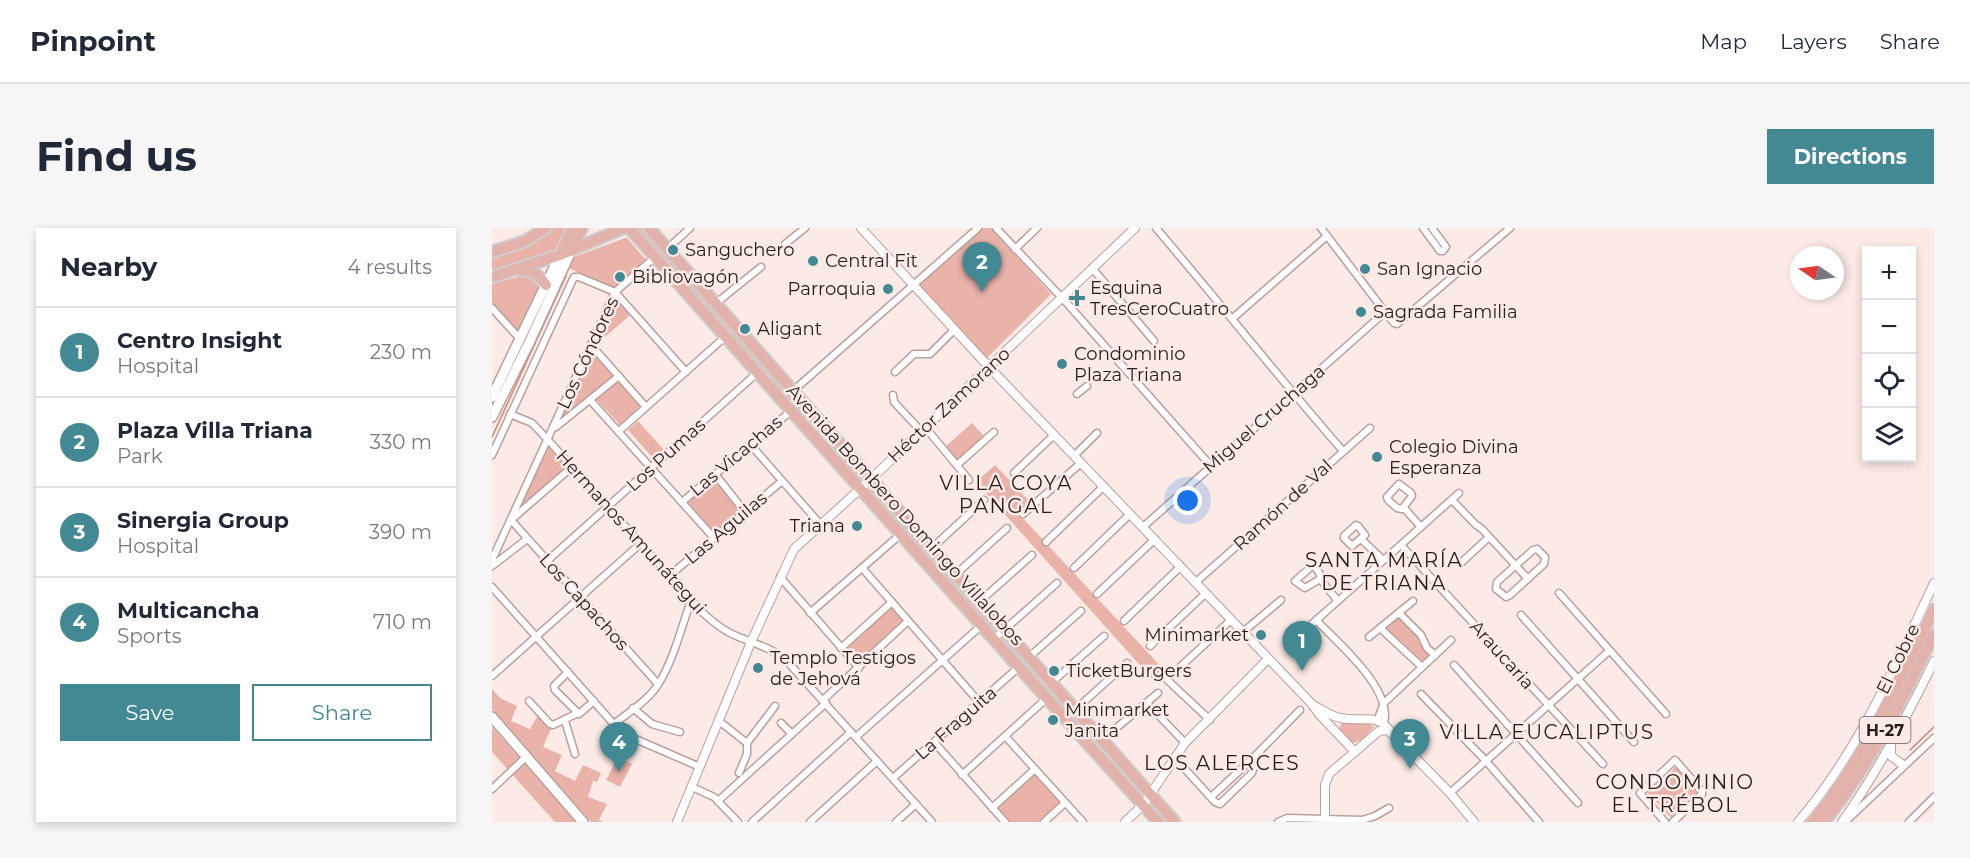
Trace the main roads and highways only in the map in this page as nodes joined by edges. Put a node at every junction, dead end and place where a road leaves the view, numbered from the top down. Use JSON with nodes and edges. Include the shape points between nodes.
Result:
{"nodes":[{"id":1,"x":546,"y":228,"type":"edge"},
{"id":2,"x":573,"y":228,"type":"edge"},
{"id":3,"x":582,"y":228,"type":"edge"},
{"id":4,"x":624,"y":228,"type":"edge"},
{"id":5,"x":629,"y":228,"type":"edge"},
{"id":6,"x":649,"y":228,"type":"edge"},
{"id":7,"x":571,"y":250,"type":"junction"},
{"id":8,"x":492,"y":252,"type":"edge"},
{"id":9,"x":560,"y":255,"type":"junction"},
{"id":10,"x":514,"y":270,"type":"junction"},
{"id":11,"x":492,"y":277,"type":"edge"},
{"id":12,"x":546,"y":285,"type":"junction"},
{"id":13,"x":495,"y":380,"type":"edge"},
{"id":14,"x":492,"y":397,"type":"edge"},
{"id":15,"x":492,"y":417,"type":"edge"},
{"id":16,"x":1934,"y":609,"type":"edge"},
{"id":17,"x":1934,"y":634,"type":"edge"},
{"id":18,"x":492,"y":717,"type":"edge"},
{"id":19,"x":1821,"y":820,"type":"edge"},
{"id":20,"x":583,"y":822,"type":"edge"},
{"id":21,"x":1158,"y":822,"type":"edge"},
{"id":22,"x":1175,"y":822,"type":"edge"}],
"edges":[{"from":1,"to":8,"type":"main road","via":[[525,241]]},
{"from":2,"to":9,"type":"main road"},
{"from":3,"to":7,"type":"main road"},
{"from":4,"to":7,"type":"main road"},
{"from":5,"to":21,"type":"main road","name":"Avenida Bombero Domingo Villalobos"},
{"from":6,"to":22,"type":"main road","name":"Avenida Bombero Domingo Villalobos"},
{"from":7,"to":9,"type":"main road"},
{"from":7,"to":15,"type":"main road"},
{"from":9,"to":10,"type":"main road"},
{"from":9,"to":12,"type":"main road"},
{"from":10,"to":11,"type":"main road"},
{"from":10,"to":12,"type":"main road","via":[[532,271]]},
{"from":12,"to":13,"type":"main road"},
{"from":13,"to":14,"type":"main road"},
{"from":16,"to":19,"type":"main road","number":"H-27","via":[[1887,707]]},
{"from":17,"to":19,"type":"main road","number":"H-27","via":[[1904,697],[1857,778]]},
{"from":18,"to":20,"type":"main road"}]}
